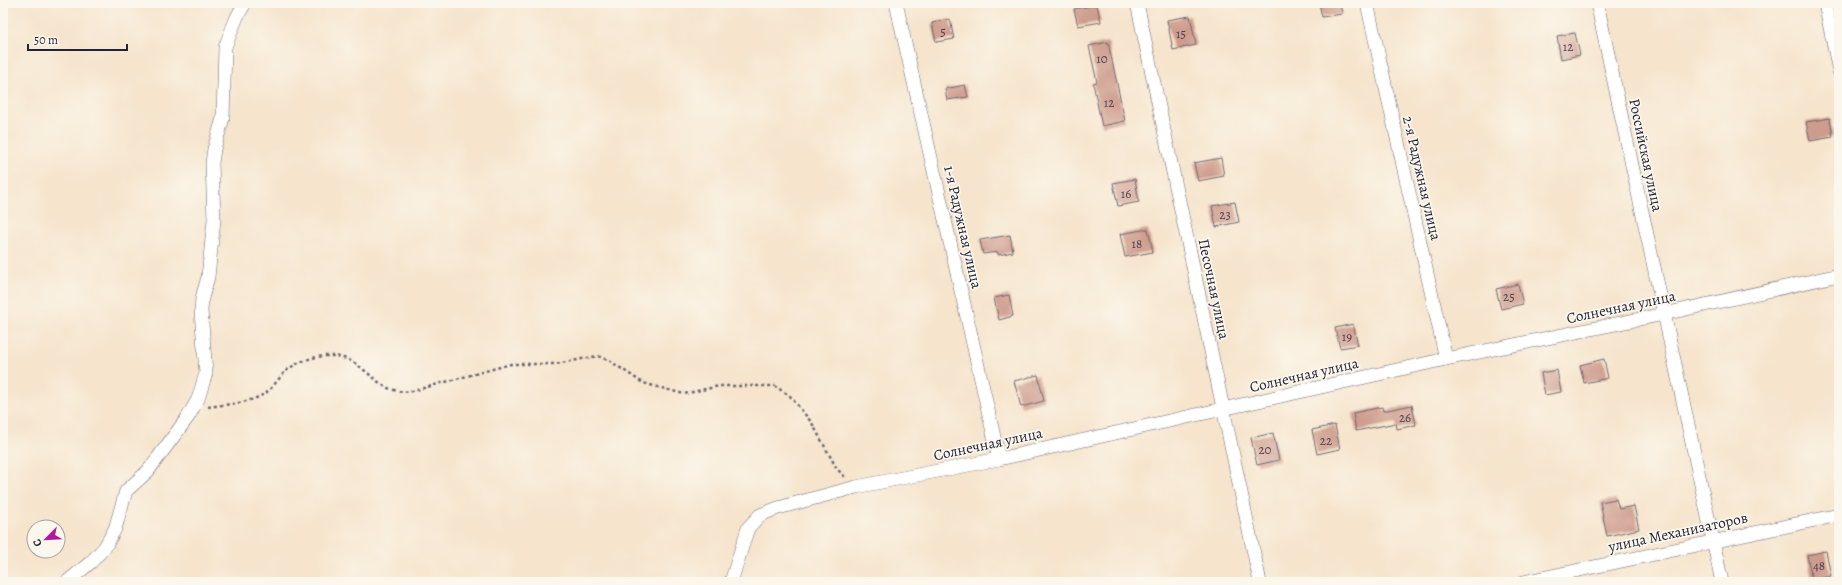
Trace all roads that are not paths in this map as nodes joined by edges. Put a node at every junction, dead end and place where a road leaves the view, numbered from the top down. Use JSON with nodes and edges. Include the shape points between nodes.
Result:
{"nodes":[{"id":1,"x":245,"y":3,"type":"edge"},
{"id":2,"x":896,"y":3,"type":"edge"},
{"id":3,"x":1137,"y":3,"type":"edge"},
{"id":4,"x":1367,"y":3,"type":"edge"},
{"id":5,"x":1597,"y":3,"type":"edge"},
{"id":6,"x":1825,"y":3,"type":"edge"},
{"id":7,"x":1839,"y":71,"type":"edge"},
{"id":8,"x":1839,"y":275,"type":"edge"},
{"id":9,"x":1664,"y":314,"type":"junction"},
{"id":10,"x":1446,"y":359,"type":"junction"},
{"id":11,"x":1224,"y":410,"type":"junction"},
{"id":12,"x":999,"y":459,"type":"junction"},
{"id":13,"x":1839,"y":515,"type":"edge"},
{"id":14,"x":1714,"y":541,"type":"junction"},
{"id":15,"x":67,"y":582,"type":"edge"},
{"id":16,"x":731,"y":582,"type":"edge"},
{"id":17,"x":1260,"y":582,"type":"edge"},
{"id":18,"x":1523,"y":582,"type":"edge"},
{"id":19,"x":1722,"y":582,"type":"edge"}],
"edges":[{"from":1,"to":15,"type":"street","via":[[225,47],[223,118],[212,163],[214,220],[208,277],[200,311],[206,373],[198,399],[188,417],[148,471],[126,491],[115,529],[105,547]]},
{"from":2,"to":12,"type":"street","name":"1-я Радужная улица"},
{"from":3,"to":11,"type":"street","name":"Песочная улица"},
{"from":4,"to":10,"type":"street","name":"2-я Радужная улица"},
{"from":5,"to":9,"type":"street","name":"Российская улица"},
{"from":6,"to":7,"type":"street"},
{"from":8,"to":9,"type":"street","name":"Солнечная улица"},
{"from":9,"to":10,"type":"street","name":"Солнечная улица"},
{"from":9,"to":14,"type":"street","name":"Российская улица"},
{"from":10,"to":11,"type":"street","name":"Солнечная улица"},
{"from":11,"to":12,"type":"street","name":"Солнечная улица"},
{"from":11,"to":17,"type":"street","name":"Песочная улица"},
{"from":12,"to":16,"type":"street","name":"Солнечная улица","via":[[856,487],[760,515],[748,528]]},
{"from":13,"to":14,"type":"street","name":"улица Механизаторов"},
{"from":14,"to":18,"type":"street","name":"улица Механизаторов"},
{"from":14,"to":19,"type":"street","name":"Российская улица"}]}
